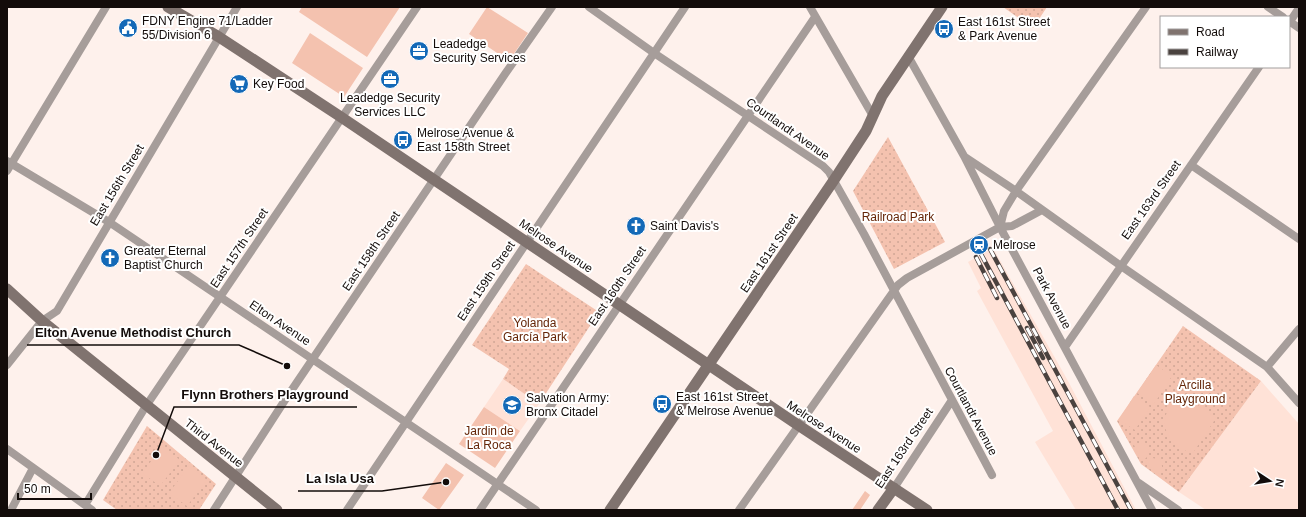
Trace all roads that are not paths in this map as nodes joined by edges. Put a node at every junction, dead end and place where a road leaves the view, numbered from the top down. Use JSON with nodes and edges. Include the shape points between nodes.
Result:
{"nodes":[{"id":1,"x":106,"y":7,"type":"edge"},
{"id":2,"x":168,"y":7,"type":"edge"},
{"id":3,"x":237,"y":7,"type":"edge"},
{"id":4,"x":417,"y":7,"type":"edge"},
{"id":5,"x":552,"y":7,"type":"edge"},
{"id":6,"x":589,"y":7,"type":"edge"},
{"id":7,"x":685,"y":7,"type":"edge"},
{"id":8,"x":810,"y":7,"type":"edge"},
{"id":9,"x":942,"y":7,"type":"edge"},
{"id":10,"x":1146,"y":7,"type":"edge"},
{"id":11,"x":1268,"y":7,"type":"edge"},
{"id":12,"x":1299,"y":8,"type":"edge"},
{"id":13,"x":1281,"y":16,"type":"edge"},
{"id":14,"x":815,"y":17,"type":"junction"},
{"id":15,"x":1290,"y":19,"type":"edge"},
{"id":16,"x":1290,"y":22,"type":"edge"},
{"id":17,"x":1299,"y":28,"type":"edge"},
{"id":18,"x":219,"y":37,"type":"junction"},
{"id":19,"x":654,"y":53,"type":"junction"},
{"id":20,"x":908,"y":56,"type":"junction"},
{"id":21,"x":1258,"y":68,"type":"edge"},
{"id":22,"x":747,"y":115,"type":"junction"},
{"id":23,"x":873,"y":116,"type":"junction"},
{"id":24,"x":341,"y":117,"type":"junction"},
{"id":25,"x":964,"y":156,"type":"junction"},
{"id":26,"x":8,"y":165,"type":"edge"},
{"id":27,"x":1192,"y":165,"type":"junction"},
{"id":28,"x":434,"y":180,"type":"junction"},
{"id":29,"x":834,"y":180,"type":"junction"},
{"id":30,"x":1016,"y":191,"type":"junction"},
{"id":31,"x":1042,"y":210,"type":"junction"},
{"id":32,"x":109,"y":222,"type":"junction"},
{"id":33,"x":1000,"y":227,"type":"junction"},
{"id":34,"x":1299,"y":239,"type":"edge"},
{"id":35,"x":527,"y":242,"type":"junction"},
{"id":36,"x":1121,"y":266,"type":"junction"},
{"id":37,"x":7,"y":289,"type":"edge"},
{"id":38,"x":894,"y":290,"type":"junction"},
{"id":39,"x":220,"y":297,"type":"junction"},
{"id":40,"x":619,"y":305,"type":"junction"},
{"id":41,"x":42,"y":322,"type":"junction"},
{"id":42,"x":1299,"y":329,"type":"edge"},
{"id":43,"x":1065,"y":347,"type":"junction"},
{"id":44,"x":313,"y":360,"type":"junction"},
{"id":45,"x":709,"y":364,"type":"junction"},
{"id":46,"x":7,"y":365,"type":"edge"},
{"id":47,"x":1267,"y":367,"type":"junction"},
{"id":48,"x":952,"y":400,"type":"junction"},
{"id":49,"x":1299,"y":403,"type":"edge"},
{"id":50,"x":146,"y":406,"type":"junction"},
{"id":51,"x":405,"y":422,"type":"junction"},
{"id":52,"x":798,"y":425,"type":"junction"},
{"id":53,"x":7,"y":449,"type":"edge"},
{"id":54,"x":33,"y":468,"type":"junction"},
{"id":55,"x":235,"y":475,"type":"junction"},
{"id":56,"x":992,"y":475,"type":"dead end"},
{"id":57,"x":1138,"y":482,"type":"junction"},
{"id":58,"x":497,"y":484,"type":"junction"},
{"id":59,"x":894,"y":488,"type":"junction"},
{"id":60,"x":88,"y":508,"type":"edge"},
{"id":61,"x":11,"y":510,"type":"edge"},
{"id":62,"x":214,"y":510,"type":"edge"},
{"id":63,"x":277,"y":510,"type":"edge"},
{"id":64,"x":347,"y":510,"type":"edge"},
{"id":65,"x":480,"y":510,"type":"edge"},
{"id":66,"x":536,"y":510,"type":"edge"},
{"id":67,"x":610,"y":510,"type":"edge"},
{"id":68,"x":739,"y":510,"type":"edge"},
{"id":69,"x":878,"y":510,"type":"edge"},
{"id":70,"x":927,"y":510,"type":"edge"},
{"id":71,"x":1152,"y":510,"type":"edge"},
{"id":72,"x":1178,"y":510,"type":"edge"}],
"edges":[{"from":1,"to":26,"type":"street"},
{"from":2,"to":18,"type":"main road","name":"Melrose Avenue"},
{"from":3,"to":18,"type":"street","name":"East 156th Street"},
{"from":4,"to":24,"type":"street","name":"East 157th Street"},
{"from":5,"to":28,"type":"street","name":"East 158th Street"},
{"from":6,"to":19,"type":"street","name":"Courtlandt Avenue"},
{"from":7,"to":19,"type":"street","name":"East 159th Street"},
{"from":8,"to":14,"type":"street"},
{"from":9,"to":20,"type":"main road","name":"East 161st Street"},
{"from":10,"to":30,"type":"street"},
{"from":11,"to":13,"type":"street"},
{"from":12,"to":15,"type":"street"},
{"from":14,"to":22,"type":"street","name":"East 160th Street"},
{"from":14,"to":23,"type":"street"},
{"from":16,"to":17,"type":"street"},
{"from":18,"to":24,"type":"main road","name":"Melrose Avenue"},
{"from":18,"to":32,"type":"street","name":"East 156th Street"},
{"from":19,"to":22,"type":"street","name":"Courtlandt Avenue"},
{"from":19,"to":35,"type":"street","name":"East 159th Street"},
{"from":20,"to":23,"type":"main road","name":"East 161st Street","via":[[882,96]]},
{"from":20,"to":25,"type":"street","name":"Park Avenue"},
{"from":21,"to":27,"type":"street","name":"East 163rd Street"},
{"from":22,"to":29,"type":"street","name":"Courtlandt Avenue","via":[[823,166]]},
{"from":22,"to":40,"type":"street","name":"East 160th Street"},
{"from":23,"to":29,"type":"main road","name":"East 161st Street"},
{"from":24,"to":28,"type":"main road","name":"Melrose Avenue"},
{"from":24,"to":39,"type":"street","name":"East 157th Street"},
{"from":25,"to":30,"type":"street"},
{"from":25,"to":33,"type":"street","name":"Park Avenue"},
{"from":26,"to":32,"type":"street","name":"Elton Avenue"},
{"from":27,"to":34,"type":"street"},
{"from":27,"to":36,"type":"street","name":"East 163rd Street"},
{"from":28,"to":35,"type":"main road","name":"Melrose Avenue"},
{"from":28,"to":44,"type":"street","name":"East 158th Street"},
{"from":29,"to":38,"type":"street","name":"Courtlandt Avenue"},
{"from":29,"to":45,"type":"main road","name":"East 161st Street"},
{"from":30,"to":31,"type":"street"},
{"from":30,"to":33,"type":"street","via":[[1004,211]]},
{"from":31,"to":33,"type":"street","via":[[1012,226]]},
{"from":31,"to":36,"type":"street"},
{"from":32,"to":39,"type":"street","name":"Elton Avenue"},
{"from":32,"to":41,"type":"street","name":"East 156th Street","via":[[57,311]]},
{"from":33,"to":38,"type":"street","via":[[907,278]]},
{"from":33,"to":43,"type":"street","name":"Park Avenue"},
{"from":35,"to":40,"type":"main road","name":"Melrose Avenue"},
{"from":35,"to":51,"type":"street","name":"East 159th Street"},
{"from":36,"to":43,"type":"street","name":"East 163rd Street"},
{"from":36,"to":47,"type":"street"},
{"from":37,"to":41,"type":"main road","name":"Third Avenue"},
{"from":38,"to":48,"type":"street","name":"Courtlandt Avenue"},
{"from":38,"to":52,"type":"street"},
{"from":39,"to":44,"type":"street","name":"Elton Avenue"},
{"from":39,"to":50,"type":"street","name":"East 157th Street"},
{"from":40,"to":45,"type":"main road","name":"Melrose Avenue"},
{"from":40,"to":58,"type":"street","name":"East 160th Street"},
{"from":41,"to":46,"type":"street","name":"East 156th Street"},
{"from":41,"to":50,"type":"main road","name":"Third Avenue"},
{"from":42,"to":47,"type":"street"},
{"from":43,"to":57,"type":"street","name":"Park Avenue"},
{"from":44,"to":51,"type":"street","name":"Elton Avenue"},
{"from":44,"to":55,"type":"street","name":"East 158th Street"},
{"from":45,"to":52,"type":"main road","name":"Melrose Avenue"},
{"from":45,"to":67,"type":"main road","name":"East 161st Street"},
{"from":47,"to":49,"type":"street"},
{"from":48,"to":56,"type":"street","name":"Courtlandt Avenue"},
{"from":48,"to":59,"type":"street","name":"East 163rd Street"},
{"from":50,"to":55,"type":"main road","name":"Third Avenue"},
{"from":50,"to":60,"type":"street","name":"East 157th Street"},
{"from":51,"to":58,"type":"street","name":"Elton Avenue"},
{"from":51,"to":64,"type":"street","name":"East 159th Street"},
{"from":52,"to":59,"type":"main road","name":"Melrose Avenue"},
{"from":52,"to":68,"type":"street"},
{"from":53,"to":54,"type":"street"},
{"from":54,"to":60,"type":"street"},
{"from":54,"to":61,"type":"street"},
{"from":55,"to":62,"type":"street","name":"East 158th Street"},
{"from":55,"to":63,"type":"main road","name":"Third Avenue"},
{"from":57,"to":71,"type":"street","name":"Park Avenue"},
{"from":57,"to":72,"type":"street"},
{"from":58,"to":65,"type":"street","name":"East 160th Street"},
{"from":58,"to":66,"type":"street","name":"Elton Avenue"},
{"from":59,"to":69,"type":"main road","name":"East 163rd Street"},
{"from":59,"to":70,"type":"main road","name":"Melrose Avenue"}]}
